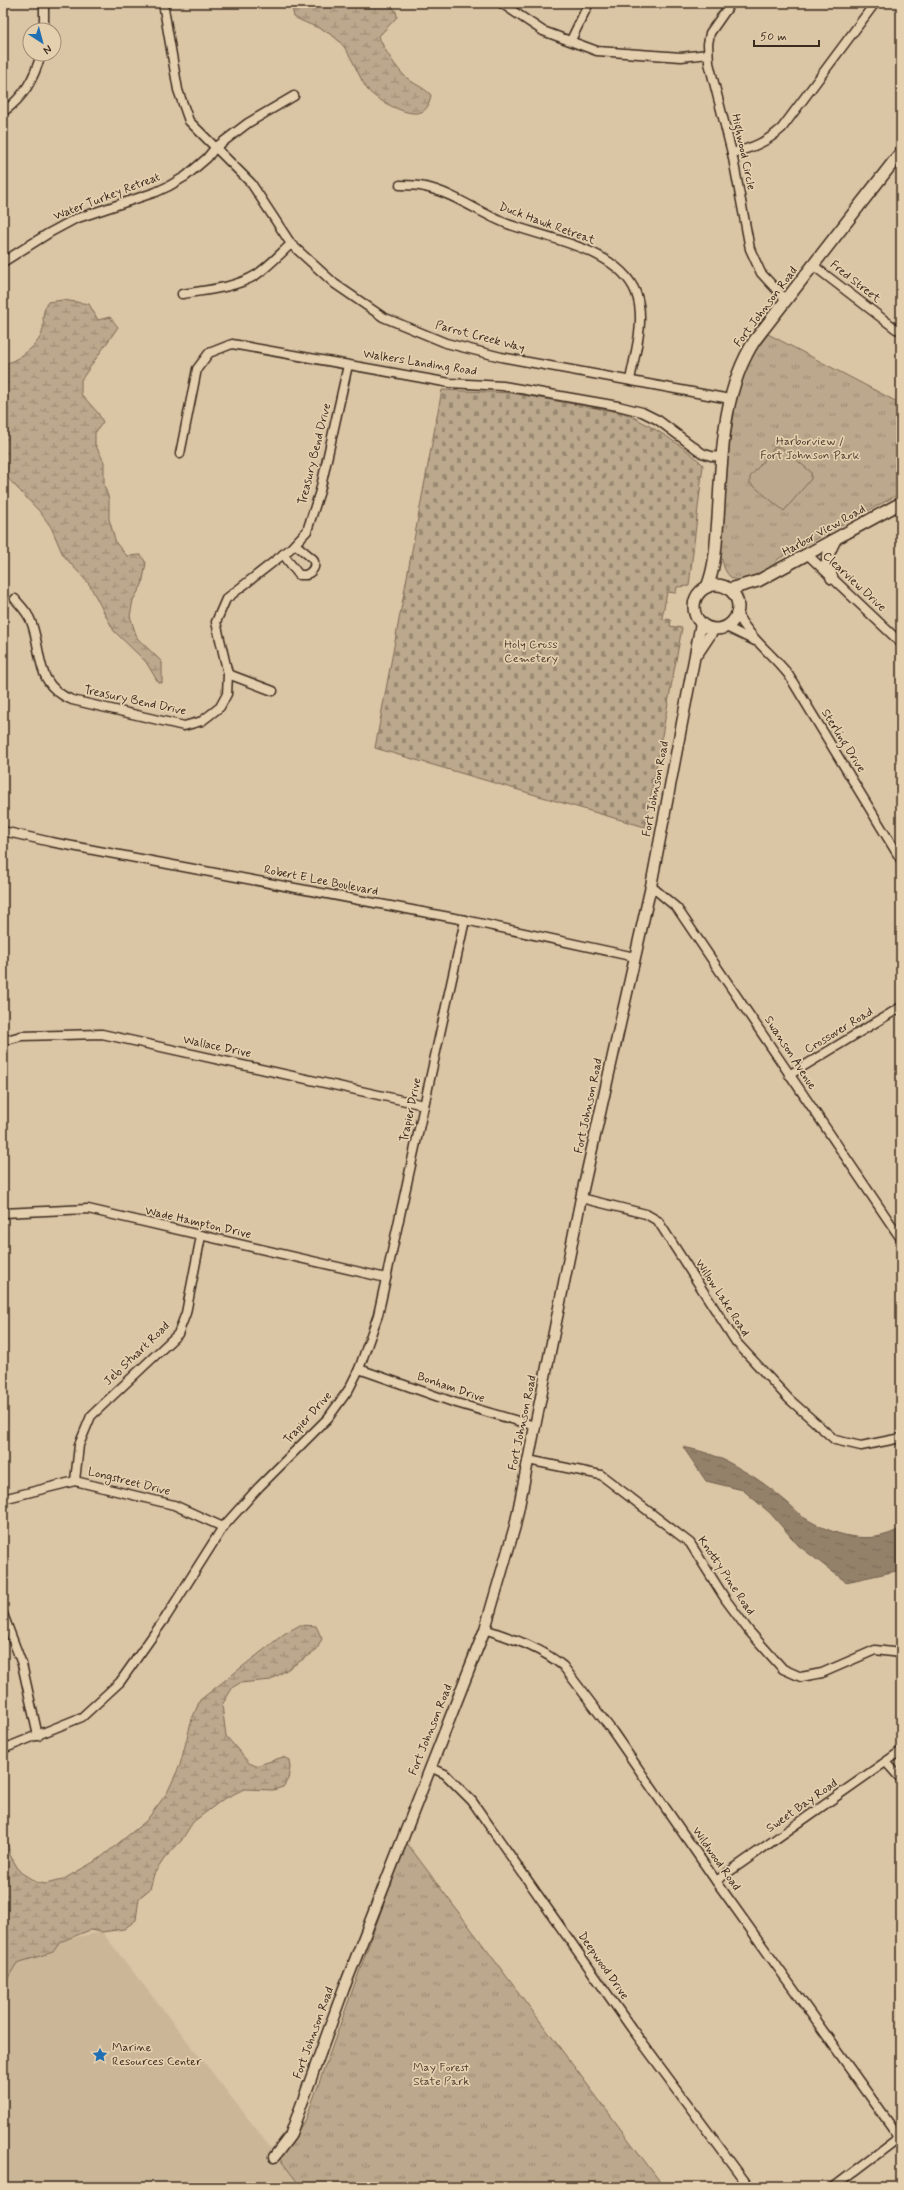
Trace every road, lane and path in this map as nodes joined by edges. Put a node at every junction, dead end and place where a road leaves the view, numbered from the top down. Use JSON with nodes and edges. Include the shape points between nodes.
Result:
{"nodes":[{"id":1,"x":44,"y":3,"type":"edge"},
{"id":2,"x":163,"y":3,"type":"edge"},
{"id":3,"x":501,"y":3,"type":"edge"},
{"id":4,"x":589,"y":3,"type":"edge"},
{"id":5,"x":731,"y":3,"type":"edge"},
{"id":6,"x":875,"y":3,"type":"edge"},
{"id":7,"x":44,"y":22,"type":"edge"},
{"id":8,"x":571,"y":40,"type":"junction"},
{"id":9,"x":708,"y":54,"type":"junction"},
{"id":10,"x":38,"y":62,"type":"edge"},
{"id":11,"x":294,"y":96,"type":"dead end"},
{"id":12,"x":3,"y":112,"type":"edge"},
{"id":13,"x":215,"y":148,"type":"junction"},
{"id":14,"x":901,"y":152,"type":"edge"},
{"id":15,"x":732,"y":153,"type":"junction"},
{"id":16,"x":400,"y":185,"type":"dead end"},
{"id":17,"x":291,"y":244,"type":"junction"},
{"id":18,"x":3,"y":262,"type":"edge"},
{"id":19,"x":814,"y":266,"type":"junction"},
{"id":20,"x":182,"y":294,"type":"dead end"},
{"id":21,"x":787,"y":300,"type":"junction"},
{"id":22,"x":901,"y":330,"type":"edge"},
{"id":23,"x":348,"y":365,"type":"junction"},
{"id":24,"x":630,"y":380,"type":"junction"},
{"id":25,"x":730,"y":399,"type":"junction"},
{"id":26,"x":180,"y":454,"type":"dead end"},
{"id":27,"x":722,"y":457,"type":"junction"},
{"id":28,"x":901,"y":504,"type":"edge"},
{"id":29,"x":835,"y":540,"type":"junction"},
{"id":30,"x":295,"y":544,"type":"junction"},
{"id":31,"x":283,"y":554,"type":"junction"},
{"id":32,"x":715,"y":554,"type":"junction"},
{"id":33,"x":808,"y":555,"type":"junction"},
{"id":34,"x":832,"y":578,"type":"junction"},
{"id":35,"x":758,"y":581,"type":"junction"},
{"id":36,"x":707,"y":587,"type":"junction"},
{"id":37,"x":728,"y":588,"type":"junction"},
{"id":38,"x":15,"y":599,"type":"dead end"},
{"id":39,"x":738,"y":610,"type":"junction"},
{"id":40,"x":701,"y":623,"type":"junction"},
{"id":41,"x":726,"y":627,"type":"junction"},
{"id":42,"x":714,"y":629,"type":"junction"},
{"id":43,"x":756,"y":641,"type":"junction"},
{"id":44,"x":901,"y":643,"type":"edge"},
{"id":45,"x":694,"y":662,"type":"junction"},
{"id":46,"x":228,"y":674,"type":"junction"},
{"id":47,"x":273,"y":691,"type":"dead end"},
{"id":48,"x":3,"y":831,"type":"edge"},
{"id":49,"x":901,"y":860,"type":"edge"},
{"id":50,"x":651,"y":886,"type":"junction"},
{"id":51,"x":465,"y":920,"type":"junction"},
{"id":52,"x":635,"y":957,"type":"junction"},
{"id":53,"x":901,"y":1007,"type":"edge"},
{"id":54,"x":3,"y":1041,"type":"edge"},
{"id":55,"x":789,"y":1075,"type":"junction"},
{"id":56,"x":424,"y":1105,"type":"junction"},
{"id":57,"x":581,"y":1198,"type":"junction"},
{"id":58,"x":3,"y":1213,"type":"edge"},
{"id":59,"x":201,"y":1236,"type":"junction"},
{"id":60,"x":901,"y":1239,"type":"edge"},
{"id":61,"x":386,"y":1278,"type":"junction"},
{"id":62,"x":359,"y":1369,"type":"junction"},
{"id":63,"x":536,"y":1426,"type":"junction"},
{"id":64,"x":901,"y":1438,"type":"edge"},
{"id":65,"x":528,"y":1460,"type":"junction"},
{"id":66,"x":75,"y":1481,"type":"junction"},
{"id":67,"x":3,"y":1499,"type":"edge"},
{"id":68,"x":222,"y":1527,"type":"junction"},
{"id":69,"x":3,"y":1614,"type":"edge"},
{"id":70,"x":485,"y":1630,"type":"junction"},
{"id":71,"x":901,"y":1653,"type":"edge"},
{"id":72,"x":38,"y":1736,"type":"junction"},
{"id":73,"x":3,"y":1749,"type":"edge"},
{"id":74,"x":901,"y":1751,"type":"edge"},
{"id":75,"x":886,"y":1762,"type":"junction"},
{"id":76,"x":430,"y":1767,"type":"junction"},
{"id":77,"x":901,"y":1779,"type":"edge"},
{"id":78,"x":716,"y":1881,"type":"junction"},
{"id":79,"x":900,"y":2136,"type":"edge"},
{"id":80,"x":274,"y":2157,"type":"dead end"},
{"id":81,"x":749,"y":2187,"type":"edge"},
{"id":82,"x":834,"y":2187,"type":"edge"}],
"edges":[{"from":1,"to":7,"type":"street"},
{"from":2,"to":13,"type":"street","name":"Parrot Creek Way","via":[[178,90],[189,121]]},
{"from":3,"to":8,"type":"street","via":[[543,30]]},
{"from":4,"to":8,"type":"street"},
{"from":5,"to":9,"type":"street","name":"Highwood Circle","via":[[710,33]]},
{"from":6,"to":15,"type":"street","via":[[782,128],[760,144]]},
{"from":8,"to":9,"type":"street","via":[[597,50],[680,57]]},
{"from":9,"to":15,"type":"street","name":"Highwood Circle"},
{"from":10,"to":12,"type":"street","via":[[29,86],[16,102]]},
{"from":11,"to":13,"type":"street","name":"Water Turkey Retreat","via":[[248,123]]},
{"from":13,"to":17,"type":"street","name":"Parrot Creek Way","via":[[251,183]]},
{"from":13,"to":18,"type":"street","name":"Water Turkey Retreat","via":[[186,176],[169,186],[75,219]]},
{"from":14,"to":19,"type":"main road","name":"Fort Johnson Road"},
{"from":15,"to":21,"type":"street","name":"Highwood Circle","via":[[753,257],[761,273]]},
{"from":16,"to":24,"type":"street","name":"Duck Hawk Retreat","via":[[424,186],[506,223],[583,248],[611,263],[623,274],[636,293],[640,317]]},
{"from":17,"to":20,"type":"street","via":[[248,280]]},
{"from":17,"to":24,"type":"street","name":"Parrot Creek Way","via":[[335,284],[384,317],[404,327],[446,343],[501,357]]},
{"from":19,"to":21,"type":"main road","name":"Fort Johnson Road"},
{"from":19,"to":22,"type":"street","name":"Fred Street","via":[[851,296]]},
{"from":21,"to":25,"type":"main road","name":"Fort Johnson Road","via":[[747,352]]},
{"from":23,"to":26,"type":"street","name":"Walkers Landing Road","via":[[241,344],[217,349],[204,359],[197,369]]},
{"from":23,"to":27,"type":"street","name":"Walkers Landing Road","via":[[450,382],[503,386],[618,406],[642,412],[658,420],[702,453]]},
{"from":23,"to":30,"type":"street","name":"Treasury Bend Drive","via":[[320,491],[307,531]]},
{"from":24,"to":25,"type":"street","name":"Parrot Creek Way"},
{"from":25,"to":27,"type":"main road","name":"Fort Johnson Road"},
{"from":27,"to":32,"type":"main road","name":"Fort Johnson Road"},
{"from":28,"to":29,"type":"main road","name":"Harbor View Road"},
{"from":29,"to":33,"type":"main road","name":"Harbor View Road"},
{"from":29,"to":34,"type":"main road","via":[[827,555]]},
{"from":30,"to":31,"type":"street","name":"Treasury Bend Drive"},
{"from":30,"to":31,"type":"street","via":[[313,559],[312,571],[306,575],[299,575]]},
{"from":31,"to":46,"type":"street","name":"Treasury Bend Drive","via":[[226,600],[216,622]]},
{"from":32,"to":36,"type":"main road","name":"Fort Johnson Road"},
{"from":32,"to":37,"type":"main road","name":"Fort Johnson Road","via":[[722,580]]},
{"from":33,"to":34,"type":"street","name":"Clearview Drive"},
{"from":33,"to":35,"type":"main road","name":"Harbor View Road"},
{"from":34,"to":44,"type":"street","name":"Clearview Drive"},
{"from":35,"to":37,"type":"main road","name":"Harbor View Road"},
{"from":35,"to":39,"type":"main road","name":"Harbor View Road","via":[[745,594]]},
{"from":36,"to":37,"type":"main road","via":[[719,585]]},
{"from":36,"to":40,"type":"main road","via":[[698,594],[694,604],[695,615]]},
{"from":37,"to":39,"type":"main road","via":[[737,600]]},
{"from":38,"to":46,"type":"street","name":"Treasury Bend Drive","via":[[33,625],[44,677],[59,695],[72,700],[184,726],[202,721],[220,708],[227,694]]},
{"from":39,"to":41,"type":"main road","via":[[731,624]]},
{"from":39,"to":43,"type":"street","name":"Sterling Drive"},
{"from":40,"to":42,"type":"main road"},
{"from":40,"to":45,"type":"street","name":"Fort Johnson Road"},
{"from":41,"to":42,"type":"main road"},
{"from":41,"to":43,"type":"street","name":"Sterling Drive"},
{"from":42,"to":45,"type":"street","name":"Fort Johnson Road","via":[[703,643]]},
{"from":43,"to":49,"type":"street","name":"Sterling Drive","via":[[788,674]]},
{"from":45,"to":50,"type":"street","name":"Fort Johnson Road"},
{"from":46,"to":47,"type":"street"},
{"from":48,"to":51,"type":"street","name":"Robert E Lee Boulevard"},
{"from":50,"to":52,"type":"street","name":"Fort Johnson Road"},
{"from":50,"to":55,"type":"street","name":"Swanson Avenue","via":[[677,908]]},
{"from":51,"to":52,"type":"street","name":"Robert E Lee Boulevard"},
{"from":51,"to":56,"type":"street","name":"Trapier Drive"},
{"from":52,"to":57,"type":"street","name":"Fort Johnson Road"},
{"from":53,"to":55,"type":"street","name":"Crossover Road"},
{"from":54,"to":56,"type":"street","name":"Wallace Drive","via":[[21,1036],[102,1034]]},
{"from":55,"to":60,"type":"street","name":"Swanson Avenue"},
{"from":56,"to":61,"type":"street","name":"Trapier Drive"},
{"from":57,"to":63,"type":"street","name":"Fort Johnson Road"},
{"from":57,"to":64,"type":"street","name":"Willow Lake Road","via":[[646,1214],[658,1221],[736,1342],[789,1399],[835,1440],[861,1446]]},
{"from":58,"to":59,"type":"street","name":"Wade Hampton Drive","via":[[88,1209]]},
{"from":59,"to":61,"type":"street","name":"Wade Hampton Drive"},
{"from":59,"to":66,"type":"street","name":"Jeb Stuart Road","via":[[186,1314],[178,1334],[90,1416],[79,1445]]},
{"from":61,"to":62,"type":"street","name":"Trapier Drive","via":[[378,1315]]},
{"from":62,"to":63,"type":"street","name":"Bonham Drive","via":[[460,1404]]},
{"from":62,"to":68,"type":"street","name":"Trapier Drive","via":[[349,1389],[328,1418]]},
{"from":63,"to":65,"type":"street","name":"Fort Johnson Road"},
{"from":65,"to":70,"type":"street","name":"Fort Johnson Road","via":[[514,1529]]},
{"from":65,"to":71,"type":"street","name":"Knotty Pine Road","via":[[601,1475],[690,1543],[726,1600],[749,1631],[783,1669],[801,1677],[822,1673],[875,1650]]},
{"from":66,"to":67,"type":"street","name":"Longstreet Drive"},
{"from":66,"to":68,"type":"street","name":"Longstreet Drive","via":[[174,1505]]},
{"from":68,"to":72,"type":"street","name":"Trapier Drive","via":[[166,1617],[120,1682],[82,1717]]},
{"from":69,"to":72,"type":"street","via":[[22,1664]]},
{"from":70,"to":76,"type":"street","name":"Fort Johnson Road"},
{"from":70,"to":78,"type":"street","name":"Wildwood Road","via":[[530,1645],[563,1666],[613,1732]]},
{"from":72,"to":73,"type":"street","name":"Trapier Drive"},
{"from":74,"to":75,"type":"street","name":"Sweet Bay Road"},
{"from":75,"to":77,"type":"street"},
{"from":75,"to":78,"type":"street","name":"Sweet Bay Road"},
{"from":76,"to":80,"type":"street","name":"Fort Johnson Road","via":[[344,1988],[290,2136]]},
{"from":76,"to":81,"type":"street","name":"Deepwood Drive","via":[[445,1774],[472,1801],[632,2029]]},
{"from":78,"to":79,"type":"street","name":"Wildwood Road"},
{"from":79,"to":82,"type":"street"}]}
